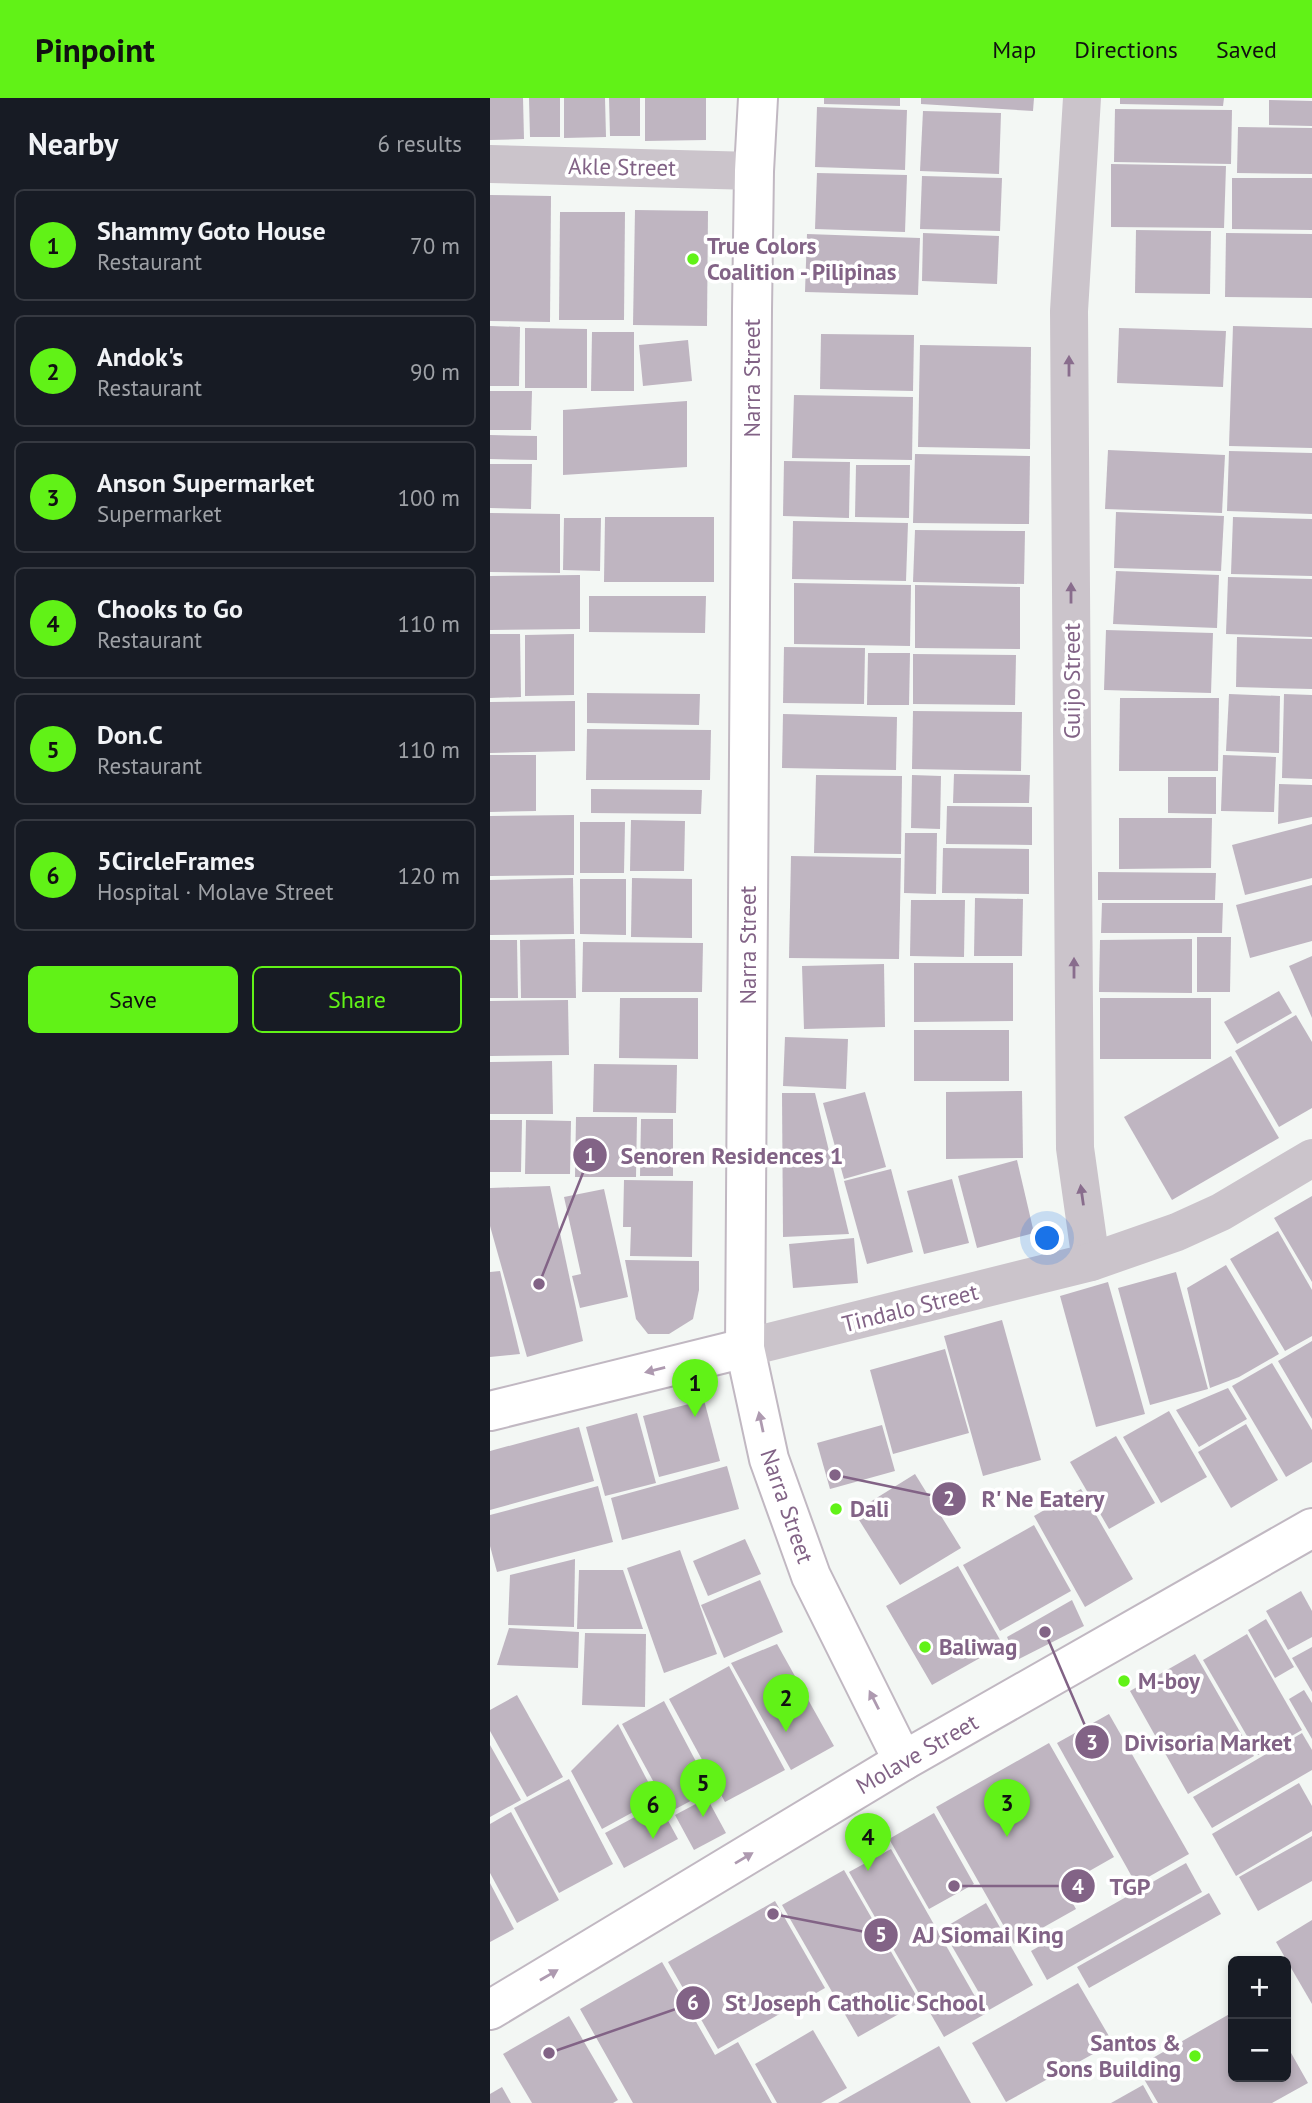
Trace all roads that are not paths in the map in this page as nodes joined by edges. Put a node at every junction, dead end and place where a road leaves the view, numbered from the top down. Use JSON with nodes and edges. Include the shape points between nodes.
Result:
{"nodes":[{"id":1,"x":758,"y":98,"type":"edge"},
{"id":2,"x":1082,"y":98,"type":"edge"},
{"id":3,"x":490,"y":164,"type":"edge"},
{"id":4,"x":754,"y":171,"type":"junction"},
{"id":5,"x":1312,"y":1158,"type":"edge"},
{"id":6,"x":1091,"y":1262,"type":"junction"},
{"id":7,"x":745,"y":1348,"type":"junction"},
{"id":8,"x":490,"y":1411,"type":"edge"},
{"id":9,"x":1312,"y":1528,"type":"edge"},
{"id":10,"x":904,"y":1761,"type":"junction"},
{"id":11,"x":490,"y":2010,"type":"edge"}],
"edges":[{"from":1,"to":4,"type":"street","name":"Narra Street"},
{"from":6,"to":2,"type":"street","name":"Guijo Street","one_way":true,"via":[[1075,1148],[1069,311]]},
{"from":3,"to":4,"type":"street","name":"Akle Street"},
{"from":4,"to":7,"type":"street","name":"Narra Street"},
{"from":5,"to":6,"type":"street","name":"Tindalo Street","via":[[1221,1212]]},
{"from":6,"to":7,"type":"street","name":"Tindalo Street"},
{"from":7,"to":8,"type":"street","name":"Tindalo Street","one_way":true},
{"from":10,"to":7,"type":"street","name":"Narra Street","one_way":true,"via":[[811,1576],[769,1458]]},
{"from":9,"to":10,"type":"street","name":"Molave Street"},
{"from":11,"to":10,"type":"street","name":"Molave Street","one_way":true}]}
